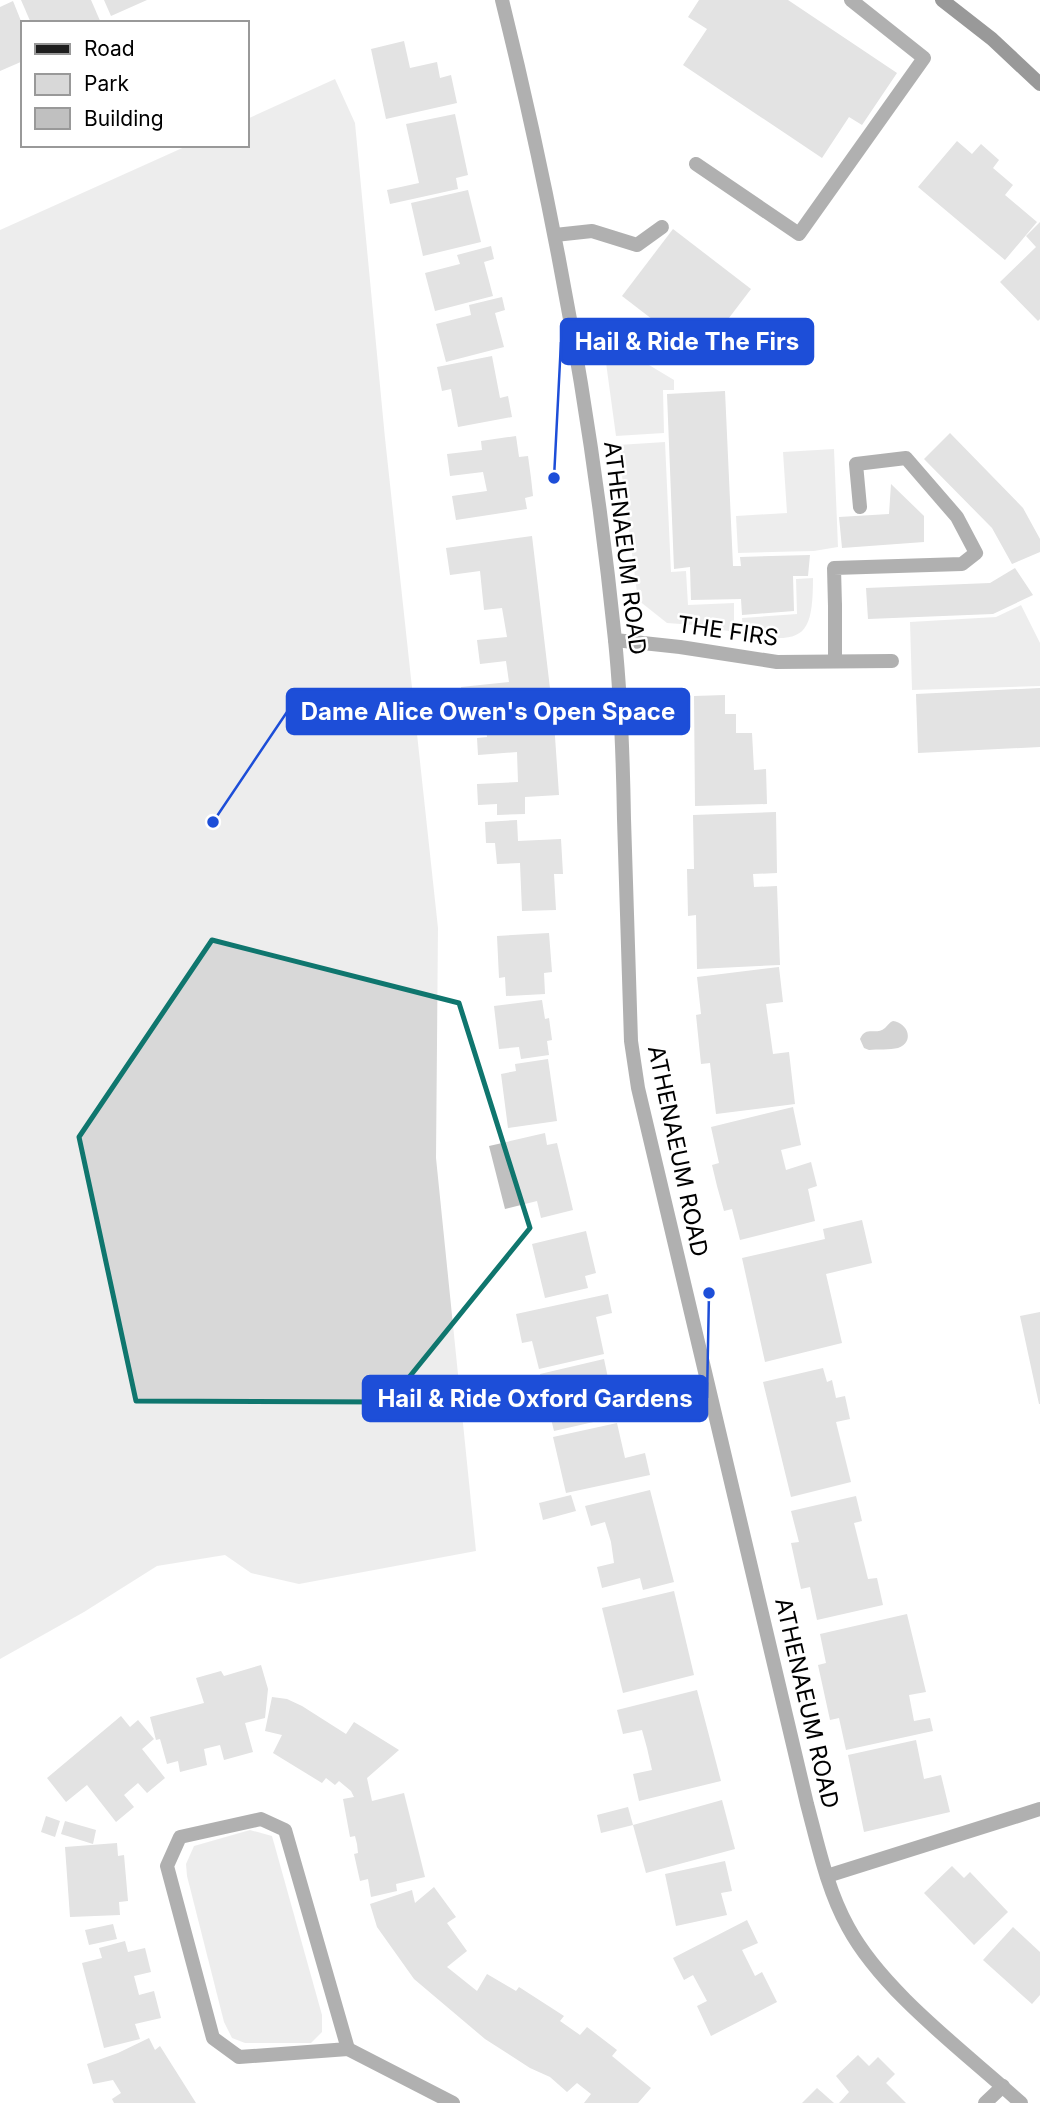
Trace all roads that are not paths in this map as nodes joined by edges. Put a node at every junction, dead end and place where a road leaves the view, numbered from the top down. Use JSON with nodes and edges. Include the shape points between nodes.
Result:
{"nodes":[{"id":1,"x":502,"y":0,"type":"edge"},
{"id":2,"x":851,"y":0,"type":"edge"},
{"id":3,"x":942,"y":0,"type":"edge"},
{"id":4,"x":1040,"y":84,"type":"edge"},
{"id":5,"x":696,"y":164,"type":"dead end"},
{"id":6,"x":662,"y":227,"type":"dead end"},
{"id":7,"x":555,"y":235,"type":"junction"},
{"id":8,"x":860,"y":507,"type":"dead end"},
{"id":9,"x":615,"y":640,"type":"junction"},
{"id":10,"x":835,"y":661,"type":"junction"},
{"id":11,"x":892,"y":661,"type":"dead end"},
{"id":12,"x":1040,"y":1809,"type":"edge"},
{"id":13,"x":827,"y":1876,"type":"junction"},
{"id":14,"x":348,"y":2049,"type":"junction"},
{"id":15,"x":1003,"y":2087,"type":"junction"},
{"id":16,"x":453,"y":2103,"type":"edge"},
{"id":17,"x":985,"y":2103,"type":"edge"},
{"id":18,"x":1021,"y":2103,"type":"edge"}],
"edges":[{"from":1,"to":7,"type":"street","name":"ATHENAEUM ROAD"},
{"from":2,"to":5,"type":"street","via":[[924,58],[799,234]]},
{"from":3,"to":4,"type":"street"},
{"from":6,"to":7,"type":"street","via":[[637,245],[592,231]]},
{"from":7,"to":9,"type":"street","name":"ATHENAEUM ROAD","via":[[590,444]]},
{"from":8,"to":10,"type":"street","via":[[856,464],[906,458],[957,517],[976,553],[962,564],[834,568]]},
{"from":9,"to":10,"type":"street","name":"THE FIRS","via":[[778,662]]},
{"from":9,"to":13,"type":"street","name":"ATHENAEUM ROAD","via":[[631,1041],[638,1088]]},
{"from":10,"to":11,"type":"street","name":"THE FIRS"},
{"from":12,"to":13,"type":"street"},
{"from":13,"to":15,"type":"street","name":"ATHENAEUM ROAD","via":[[848,1926],[875,1968]]},
{"from":14,"to":14,"type":"street","via":[[239,2057],[213,2038],[167,1867],[180,1837],[261,1819],[285,1830]]},
{"from":14,"to":16,"type":"street"},
{"from":15,"to":17,"type":"street"},
{"from":15,"to":18,"type":"street","name":"ATHENAEUM ROAD"}]}
